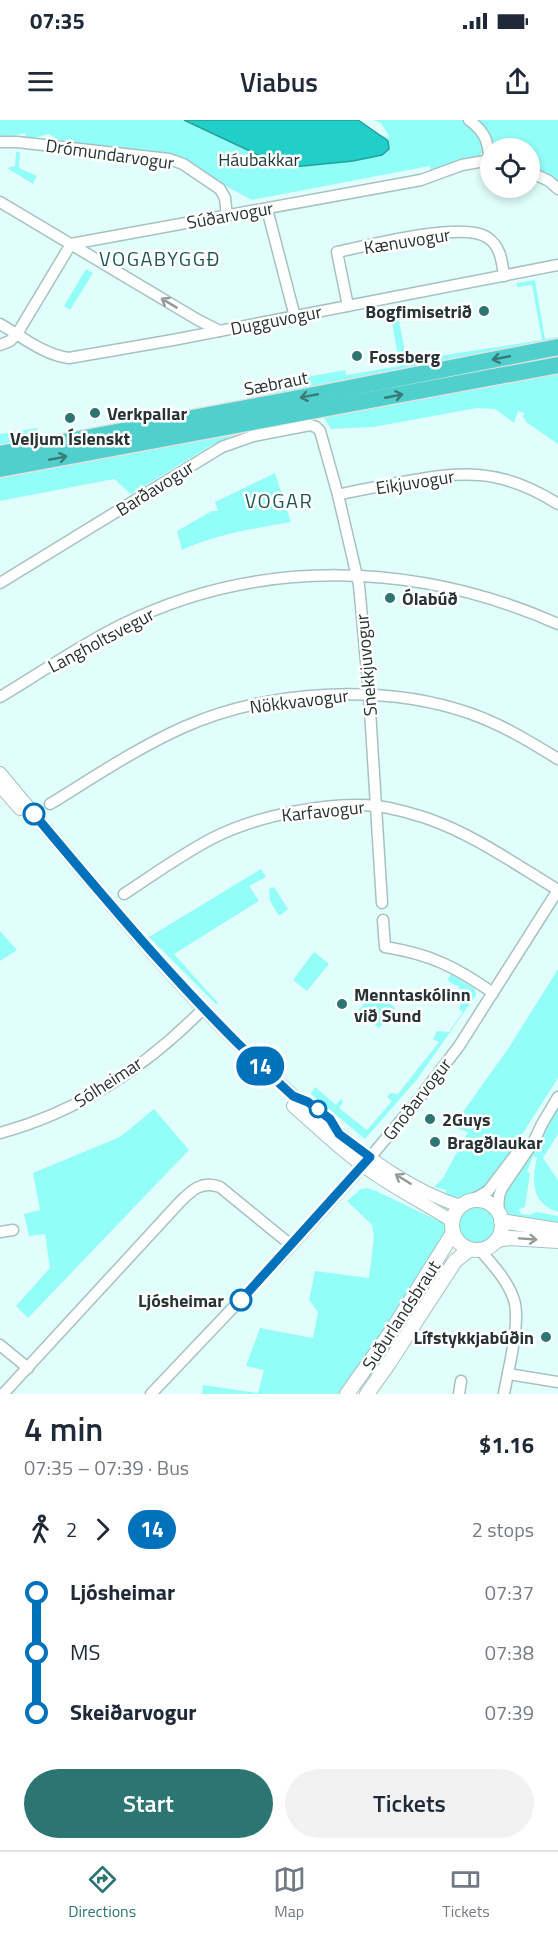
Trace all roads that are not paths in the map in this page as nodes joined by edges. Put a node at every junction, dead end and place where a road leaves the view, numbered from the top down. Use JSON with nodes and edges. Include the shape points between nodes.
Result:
{"nodes":[{"id":1,"x":469,"y":120,"type":"edge"},
{"id":2,"x":486,"y":138,"type":"edge"},
{"id":3,"x":0,"y":142,"type":"edge"},
{"id":4,"x":480,"y":162,"type":"edge"},
{"id":5,"x":540,"y":177,"type":"edge"},
{"id":6,"x":558,"y":189,"type":"edge"},
{"id":7,"x":0,"y":202,"type":"edge"},
{"id":8,"x":267,"y":209,"type":"junction"},
{"id":9,"x":227,"y":216,"type":"junction"},
{"id":10,"x":71,"y":244,"type":"junction"},
{"id":11,"x":558,"y":265,"type":"edge"},
{"id":12,"x":504,"y":276,"type":"junction"},
{"id":13,"x":348,"y":306,"type":"junction"},
{"id":14,"x":295,"y":317,"type":"junction"},
{"id":15,"x":0,"y":324,"type":"edge"},
{"id":16,"x":220,"y":331,"type":"junction"},
{"id":17,"x":17,"y":334,"type":"junction"},
{"id":18,"x":0,"y":345,"type":"edge"},
{"id":19,"x":558,"y":347,"type":"edge"},
{"id":20,"x":558,"y":365,"type":"edge"},
{"id":21,"x":320,"y":431,"type":"joint"},
{"id":22,"x":0,"y":454,"type":"edge"},
{"id":23,"x":0,"y":469,"type":"edge"},
{"id":24,"x":338,"y":495,"type":"junction"},
{"id":25,"x":558,"y":504,"type":"edge"},
{"id":26,"x":357,"y":575,"type":"junction"},
{"id":27,"x":0,"y":583,"type":"edge"},
{"id":28,"x":558,"y":624,"type":"edge"},
{"id":29,"x":369,"y":694,"type":"junction"},
{"id":30,"x":0,"y":697,"type":"edge"},
{"id":31,"x":558,"y":759,"type":"edge"},
{"id":32,"x":0,"y":773,"type":"edge"},
{"id":33,"x":0,"y":786,"type":"edge"},
{"id":34,"x":50,"y":804,"type":"dead end"},
{"id":35,"x":376,"y":806,"type":"junction"},
{"id":36,"x":558,"y":890,"type":"edge"},
{"id":37,"x":124,"y":894,"type":"dead end"},
{"id":38,"x":382,"y":903,"type":"dead end"},
{"id":39,"x":383,"y":920,"type":"dead end"},
{"id":40,"x":493,"y":993,"type":"junction"},
{"id":41,"x":201,"y":1012,"type":"junction"},
{"id":42,"x":558,"y":1097,"type":"edge"},
{"id":43,"x":542,"y":1124,"type":"junction"},
{"id":44,"x":0,"y":1133,"type":"edge"},
{"id":45,"x":366,"y":1162,"type":"junction"},
{"id":46,"x":465,"y":1204,"type":"junction"},
{"id":47,"x":500,"y":1217,"type":"junction"},
{"id":48,"x":453,"y":1227,"type":"junction"},
{"id":49,"x":13,"y":1230,"type":"dead end"},
{"id":50,"x":558,"y":1230,"type":"edge"},
{"id":51,"x":0,"y":1232,"type":"edge"},
{"id":52,"x":558,"y":1241,"type":"edge"},
{"id":53,"x":291,"y":1245,"type":"junction"},
{"id":54,"x":484,"y":1247,"type":"junction"},
{"id":55,"x":0,"y":1345,"type":"edge"},
{"id":56,"x":28,"y":1368,"type":"junction"},
{"id":57,"x":508,"y":1374,"type":"junction"},
{"id":58,"x":461,"y":1381,"type":"dead end"},
{"id":59,"x":558,"y":1382,"type":"edge"},
{"id":60,"x":3,"y":1394,"type":"edge"},
{"id":61,"x":151,"y":1394,"type":"edge"},
{"id":62,"x":347,"y":1394,"type":"edge"},
{"id":63,"x":367,"y":1394,"type":"edge"},
{"id":64,"x":459,"y":1394,"type":"edge"},
{"id":65,"x":504,"y":1394,"type":"edge"}],
"edges":[{"from":1,"to":2,"type":"street"},
{"from":3,"to":9,"type":"street","name":"Drómundarvogur","via":[[169,159],[220,189]]},
{"from":4,"to":8,"type":"street","name":"Súðarvogur","via":[[421,180]]},
{"from":5,"to":6,"type":"street"},
{"from":7,"to":10,"type":"street"},
{"from":8,"to":9,"type":"street","name":"Súðarvogur"},
{"from":8,"to":14,"type":"street"},
{"from":9,"to":10,"type":"street","name":"Súðarvogur"},
{"from":16,"to":10,"type":"street","one_way":true},
{"from":10,"to":17,"type":"street"},
{"from":11,"to":12,"type":"street","name":"Dugguvogur"},
{"from":12,"to":13,"type":"street","name":"Dugguvogur"},
{"from":12,"to":13,"type":"street","name":"Kænuvogur","via":[[495,245],[487,237],[465,232],[338,252]]},
{"from":13,"to":14,"type":"street","name":"Dugguvogur"},
{"from":14,"to":16,"type":"street","name":"Dugguvogur"},
{"from":15,"to":17,"type":"street","name":"Dugguvogur"},
{"from":16,"to":17,"type":"street","name":"Dugguvogur","via":[[69,358],[39,348]]},
{"from":17,"to":18,"type":"street"},
{"from":19,"to":22,"type":"highway","name":"Sæbraut","one_way":true},
{"from":23,"to":20,"type":"highway","name":"Sæbraut","one_way":true},
{"from":21,"to":24,"type":"street","name":"Snekkjuvogur"},
{"from":21,"to":27,"type":"street","name":"Barðavogur","via":[[310,425],[253,436],[222,447]]},
{"from":24,"to":25,"type":"street","name":"Eikjuvogur","via":[[442,475],[482,474],[519,483]]},
{"from":24,"to":26,"type":"street","name":"Snekkjuvogur"},
{"from":26,"to":28,"type":"street","name":"Langholtsvegur","via":[[456,589],[504,602]]},
{"from":26,"to":29,"type":"street","name":"Snekkjuvogur"},
{"from":26,"to":30,"type":"street","name":"Langholtsvegur","via":[[276,579],[190,598],[121,625]]},
{"from":29,"to":31,"type":"street","name":"Nökkvavogur","via":[[419,700],[468,713],[521,736]]},
{"from":29,"to":34,"type":"street","name":"Nökkvavogur","via":[[292,699],[214,715],[146,746]]},
{"from":29,"to":35,"type":"street","name":"Snekkjuvogur"},
{"from":32,"to":41,"type":"street"},
{"from":33,"to":41,"type":"street"},
{"from":35,"to":36,"type":"street","name":"Karfavogur","via":[[427,818],[460,833]]},
{"from":35,"to":37,"type":"street","name":"Karfavogur","via":[[315,809],[250,823],[214,837]]},
{"from":35,"to":38,"type":"street","name":"Snekkjuvogur"},
{"from":36,"to":40,"type":"street","name":"Gnoðarvogur"},
{"from":39,"to":40,"type":"street","via":[[385,947],[434,958]]},
{"from":40,"to":45,"type":"street","name":"Gnoðarvogur","via":[[459,1046]]},
{"from":41,"to":44,"type":"street","name":"Sólheimar","via":[[128,1073],[101,1090],[52,1115]]},
{"from":41,"to":45,"type":"street"},
{"from":42,"to":43,"type":"street","name":"Suðurlandsbraut"},
{"from":43,"to":46,"type":"street","name":"Suðurlandsbraut","via":[[488,1191]]},
{"from":43,"to":47,"type":"street","name":"Suðurlandsbraut","via":[[502,1188]]},
{"from":46,"to":45,"type":"street","one_way":true,"via":[[434,1198]]},
{"from":45,"to":48,"type":"street","via":[[397,1189]]},
{"from":45,"to":53,"type":"street","name":"Gnoðarvogur"},
{"from":46,"to":47,"type":"main road","via":[[485,1202]]},
{"from":46,"to":48,"type":"main road","name":"Suðurlandsbraut"},
{"from":47,"to":50,"type":"main road"},
{"from":47,"to":54,"type":"main road","name":"Suðurlandsbraut","via":[[500,1234]]},
{"from":48,"to":54,"type":"main road","via":[[459,1243]]},
{"from":48,"to":62,"type":"main road","name":"Suðurlandsbraut","via":[[391,1332]]},
{"from":49,"to":51,"type":"street"},
{"from":54,"to":52,"type":"main road","one_way":true,"via":[[510,1238]]},
{"from":53,"to":56,"type":"street","via":[[220,1187],[197,1187]]},
{"from":53,"to":61,"type":"street","name":"Gnoðarvogur"},
{"from":54,"to":57,"type":"street","via":[[515,1303]]},
{"from":54,"to":63,"type":"main road","name":"Suðurlandsbraut","via":[[461,1254],[455,1260]]},
{"from":55,"to":56,"type":"street"},
{"from":56,"to":60,"type":"street"},
{"from":57,"to":59,"type":"street"},
{"from":57,"to":65,"type":"street"},
{"from":58,"to":64,"type":"street"}]}
